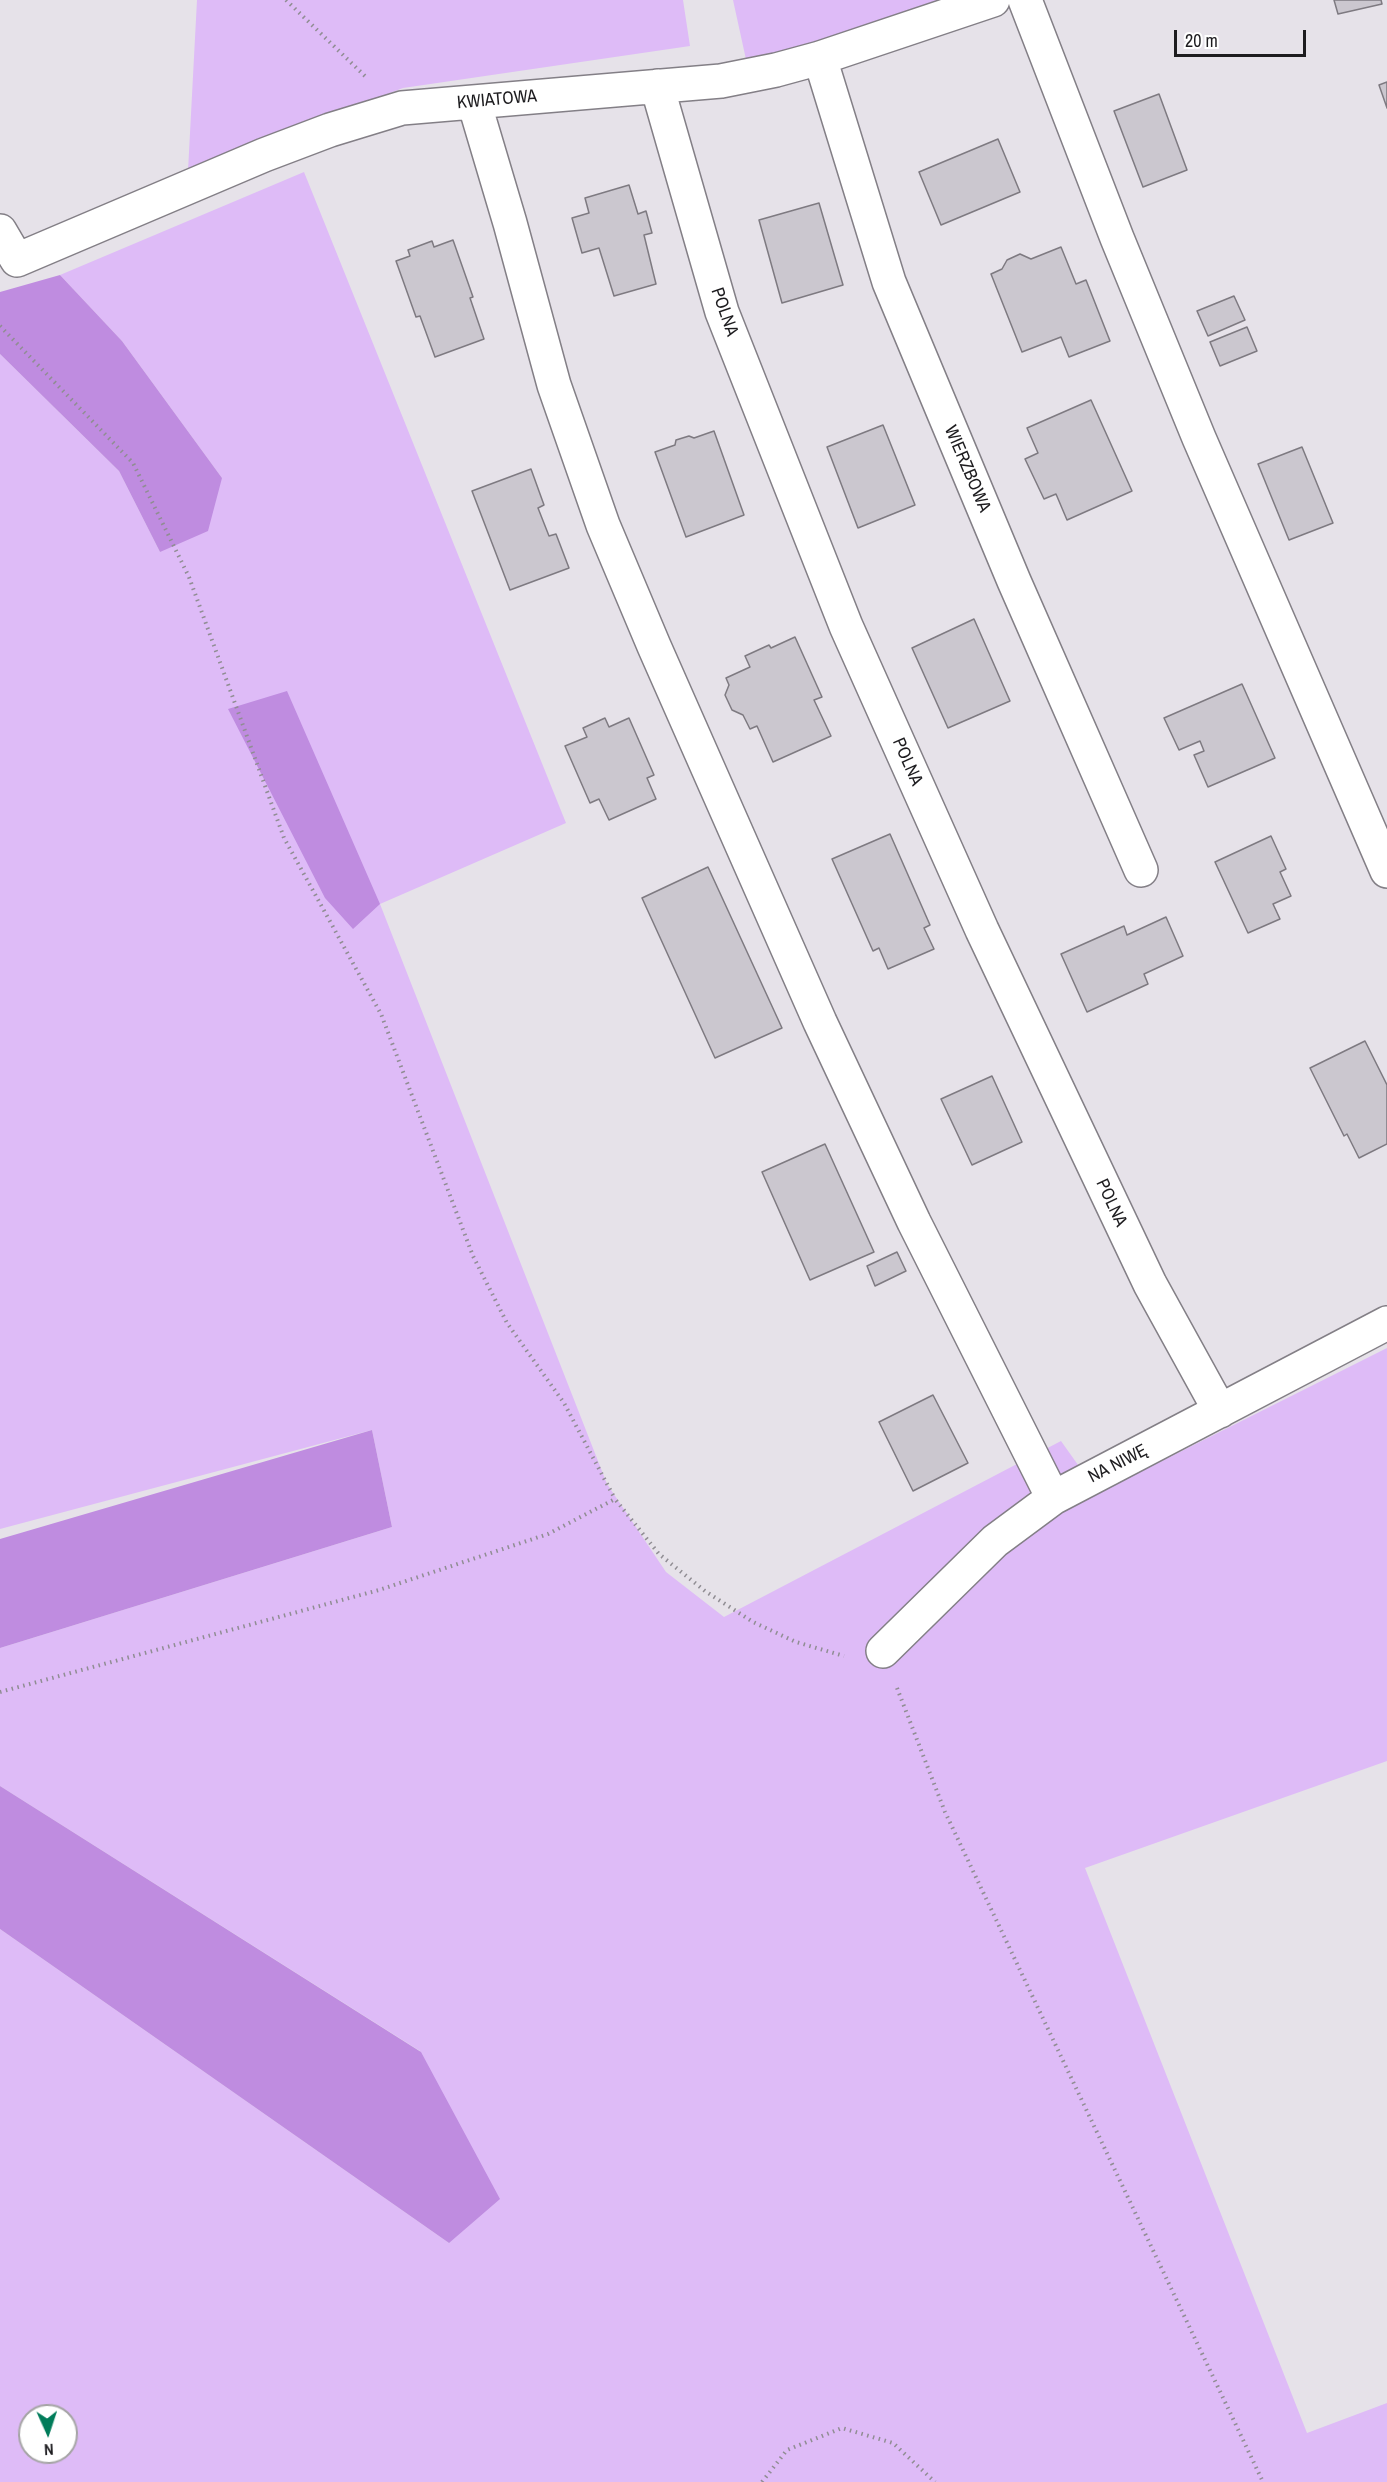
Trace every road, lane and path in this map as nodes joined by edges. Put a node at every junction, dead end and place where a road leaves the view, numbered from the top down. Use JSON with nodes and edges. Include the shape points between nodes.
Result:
{"nodes":[{"id":1,"x":286,"y":0,"type":"edge"},
{"id":2,"x":993,"y":0,"type":"edge"},
{"id":3,"x":1025,"y":0,"type":"edge"},
{"id":4,"x":820,"y":58,"type":"junction"},
{"id":5,"x":657,"y":86,"type":"junction"},
{"id":6,"x":474,"y":102,"type":"junction"},
{"id":7,"x":402,"y":108,"type":"junction"},
{"id":8,"x":0,"y":231,"type":"edge"},
{"id":9,"x":0,"y":326,"type":"edge"},
{"id":10,"x":1140,"y":870,"type":"dead end"},
{"id":11,"x":1387,"y":872,"type":"edge"},
{"id":12,"x":1387,"y":1323,"type":"edge"},
{"id":13,"x":1220,"y":1411,"type":"junction"},
{"id":14,"x":1053,"y":1498,"type":"junction"},
{"id":15,"x":615,"y":1500,"type":"junction"},
{"id":16,"x":883,"y":1651,"type":"junction"},
{"id":17,"x":0,"y":1692,"type":"edge"},
{"id":18,"x":762,"y":2482,"type":"edge"},
{"id":19,"x":935,"y":2482,"type":"edge"},
{"id":20,"x":1263,"y":2482,"type":"edge"}],
"edges":[{"from":1,"to":7,"type":"path"},
{"from":2,"to":4,"type":"street","name":"KWIATOWA"},
{"from":3,"to":11,"type":"street","via":[[1199,438]]},
{"from":4,"to":5,"type":"street","name":"KWIATOWA","via":[[722,81]]},
{"from":4,"to":10,"type":"street","name":"WIERZBOWA","via":[[889,282]]},
{"from":5,"to":6,"type":"street","name":"KWIATOWA"},
{"from":5,"to":13,"type":"street","name":"POLNA","via":[[722,312],[846,626],[982,930],[1145,1274]]},
{"from":6,"to":7,"type":"street","name":"KWIATOWA"},
{"from":6,"to":14,"type":"street","via":[[554,384],[621,569],[820,1022],[914,1222]]},
{"from":7,"to":8,"type":"street","name":"KWIATOWA","via":[[264,154],[17,260]]},
{"from":9,"to":15,"type":"path","via":[[133,463],[189,577],[284,838],[381,1014],[474,1256],[507,1323],[564,1403]]},
{"from":12,"to":13,"type":"street","name":"NA NIWĘ"},
{"from":13,"to":14,"type":"street","name":"NA NIWĘ"},
{"from":14,"to":16,"type":"street","name":"NA NIWĘ","via":[[995,1541]]},
{"from":15,"to":16,"type":"path","via":[[659,1554],[705,1591],[753,1622],[796,1642],[845,1657]]},
{"from":15,"to":17,"type":"path","via":[[548,1534],[379,1590]]},
{"from":16,"to":20,"type":"path","via":[[945,1812]]},
{"from":18,"to":19,"type":"path","via":[[787,2450],[842,2428],[893,2443]]}]}
